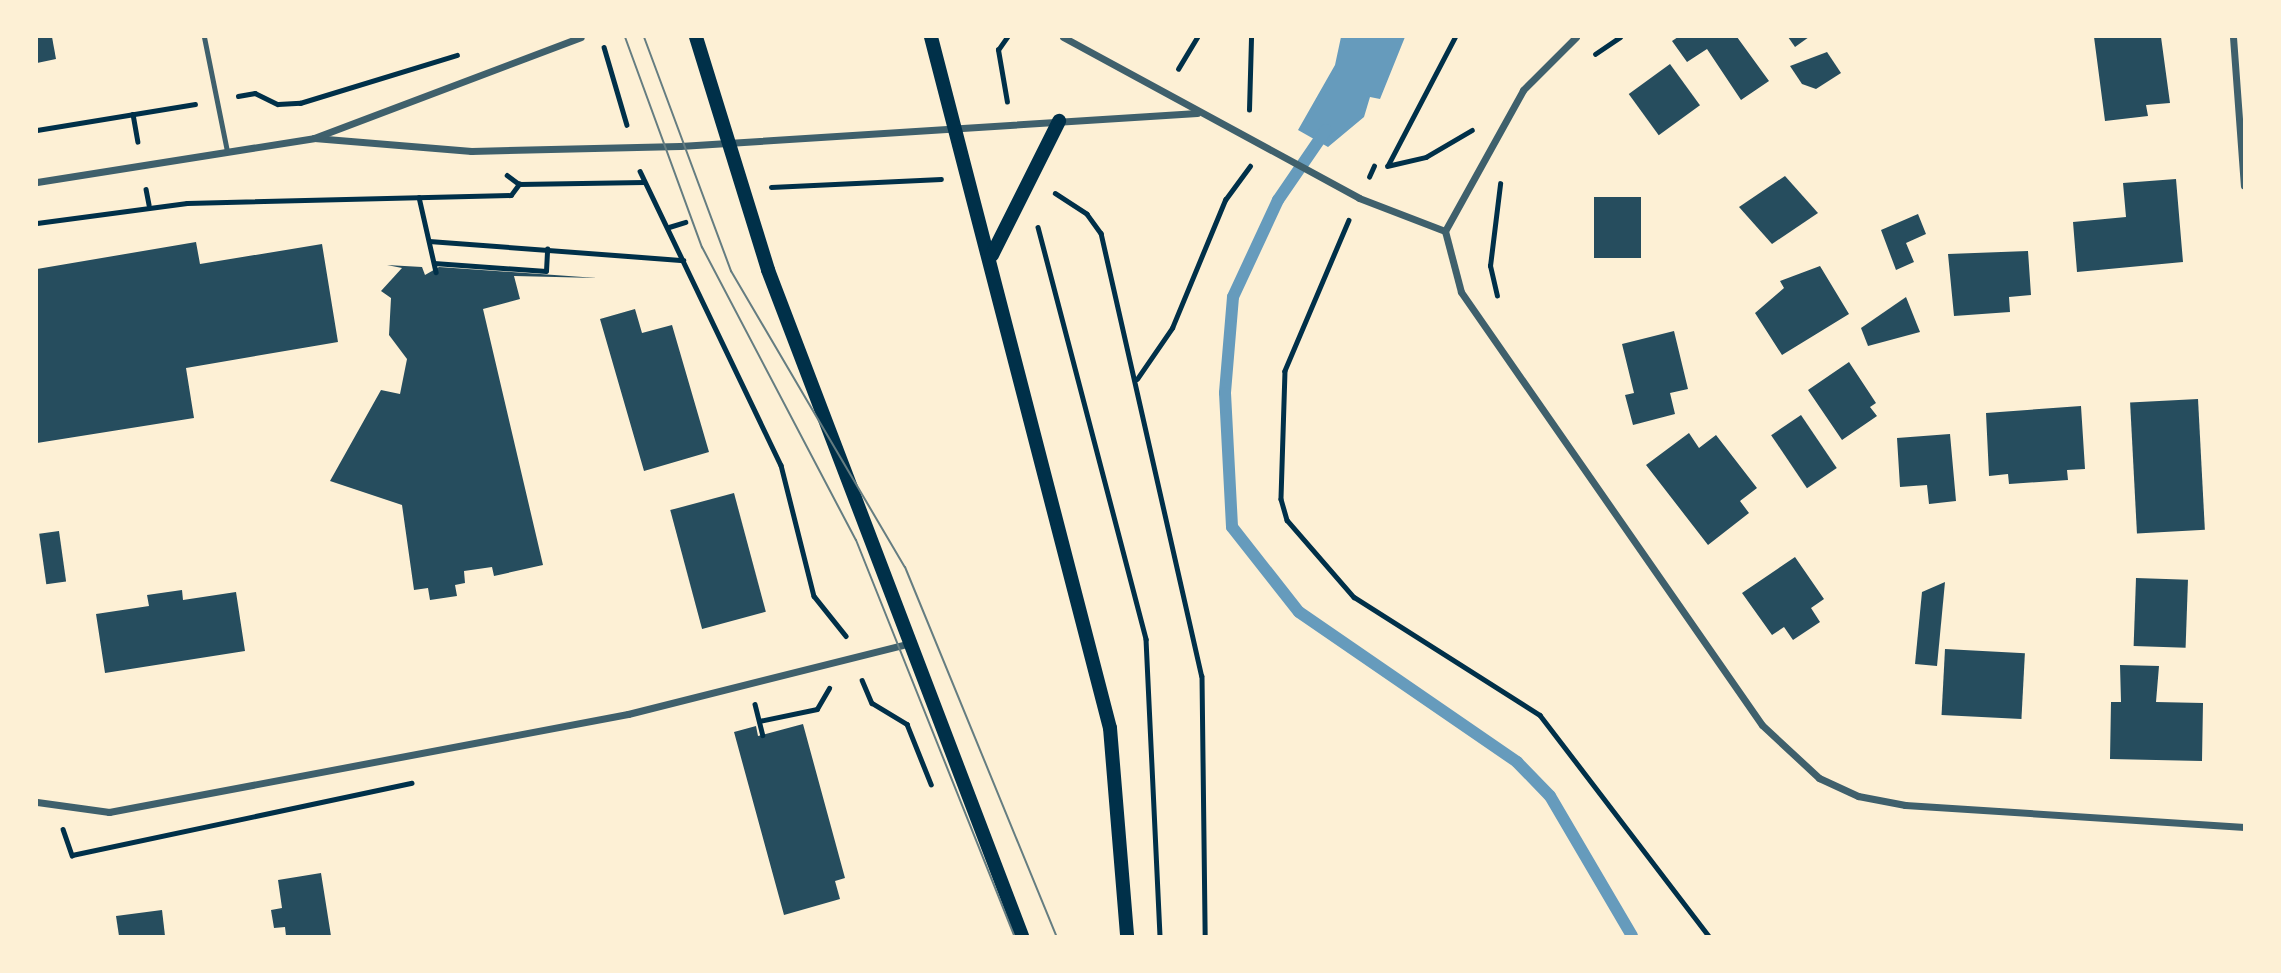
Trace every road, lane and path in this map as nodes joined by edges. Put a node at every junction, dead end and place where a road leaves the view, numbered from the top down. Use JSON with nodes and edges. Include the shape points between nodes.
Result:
{"nodes":[{"id":1,"x":204,"y":37,"type":"edge"},
{"id":2,"x":581,"y":37,"type":"edge"},
{"id":3,"x":696,"y":37,"type":"edge"},
{"id":4,"x":931,"y":37,"type":"edge"},
{"id":5,"x":1007,"y":37,"type":"edge"},
{"id":6,"x":1063,"y":37,"type":"edge"},
{"id":7,"x":1197,"y":37,"type":"edge"},
{"id":8,"x":1251,"y":37,"type":"edge"},
{"id":9,"x":1455,"y":37,"type":"edge"},
{"id":10,"x":1576,"y":37,"type":"edge"},
{"id":11,"x":1620,"y":37,"type":"edge"},
{"id":12,"x":2233,"y":37,"type":"edge"},
{"id":13,"x":604,"y":47,"type":"dead end"},
{"id":14,"x":473,"y":50,"type":"dead end"},
{"id":15,"x":1590,"y":58,"type":"dead end"},
{"id":16,"x":1178,"y":69,"type":"dead end"},
{"id":17,"x":255,"y":93,"type":"dead end"},
{"id":18,"x":1007,"y":102,"type":"dead end"},
{"id":19,"x":191,"y":105,"type":"dead end"},
{"id":20,"x":1249,"y":110,"type":"dead end"},
{"id":21,"x":1197,"y":113,"type":"junction"},
{"id":22,"x":1481,"y":118,"type":"dead end"},
{"id":23,"x":1059,"y":121,"type":"junction"},
{"id":24,"x":627,"y":126,"type":"dead end"},
{"id":25,"x":957,"y":127,"type":"junction"},
{"id":26,"x":37,"y":131,"type":"edge"},
{"id":27,"x":314,"y":138,"type":"junction"},
{"id":28,"x":728,"y":143,"type":"junction"},
{"id":29,"x":227,"y":151,"type":"junction"},
{"id":30,"x":1251,"y":166,"type":"dead end"},
{"id":31,"x":640,"y":170,"type":"dead end"},
{"id":32,"x":1506,"y":171,"type":"dead end"},
{"id":33,"x":948,"y":179,"type":"dead end"},
{"id":34,"x":37,"y":182,"type":"edge"},
{"id":35,"x":644,"y":182,"type":"junction"},
{"id":36,"x":2244,"y":186,"type":"edge"},
{"id":37,"x":767,"y":188,"type":"dead end"},
{"id":38,"x":419,"y":197,"type":"junction"},
{"id":39,"x":1049,"y":200,"type":"dead end"},
{"id":40,"x":1039,"y":217,"type":"dead end"},
{"id":41,"x":685,"y":222,"type":"dead end"},
{"id":42,"x":1348,"y":222,"type":"dead end"},
{"id":43,"x":37,"y":223,"type":"edge"},
{"id":44,"x":669,"y":227,"type":"junction"},
{"id":45,"x":1445,"y":231,"type":"junction"},
{"id":46,"x":429,"y":241,"type":"junction"},
{"id":47,"x":547,"y":249,"type":"junction"},
{"id":48,"x":992,"y":256,"type":"junction"},
{"id":49,"x":684,"y":260,"type":"junction"},
{"id":50,"x":434,"y":263,"type":"junction"},
{"id":51,"x":436,"y":272,"type":"dead end"},
{"id":52,"x":1501,"y":304,"type":"dead end"},
{"id":53,"x":1136,"y":380,"type":"junction"},
{"id":54,"x":907,"y":644,"type":"junction"},
{"id":55,"x":855,"y":658,"type":"junction"},
{"id":56,"x":830,"y":686,"type":"dead end"},
{"id":57,"x":755,"y":704,"type":"dead end"},
{"id":58,"x":760,"y":721,"type":"junction"},
{"id":59,"x":763,"y":735,"type":"dead end"},
{"id":60,"x":937,"y":799,"type":"dead end"},
{"id":61,"x":37,"y":802,"type":"edge"},
{"id":62,"x":2244,"y":827,"type":"edge"},
{"id":63,"x":1022,"y":936,"type":"edge"},
{"id":64,"x":1127,"y":936,"type":"edge"},
{"id":65,"x":1160,"y":936,"type":"edge"},
{"id":66,"x":1205,"y":936,"type":"edge"},
{"id":67,"x":1709,"y":936,"type":"edge"}],
"edges":[{"from":1,"to":29,"type":"lane"},
{"from":2,"to":27,"type":"street"},
{"from":3,"to":28,"type":"main road"},
{"from":4,"to":25,"type":"main road"},
{"from":5,"to":18,"type":"path","via":[[998,50]]},
{"from":6,"to":21,"type":"street"},
{"from":7,"to":16,"type":"path"},
{"from":8,"to":20,"type":"path"},
{"from":9,"to":22,"type":"path","via":[[1388,166],[1426,157],[1475,128]]},
{"from":10,"to":45,"type":"street","via":[[1523,90]]},
{"from":11,"to":15,"type":"path"},
{"from":12,"to":36,"type":"street"},
{"from":13,"to":24,"type":"path"},
{"from":14,"to":17,"type":"path","via":[[300,103],[278,104]]},
{"from":19,"to":26,"type":"path"},
{"from":21,"to":23,"type":"street"},
{"from":21,"to":45,"type":"street","via":[[1329,182]]},
{"from":23,"to":25,"type":"street"},
{"from":23,"to":48,"type":"main road"},
{"from":25,"to":28,"type":"street"},
{"from":25,"to":48,"type":"main road"},
{"from":27,"to":28,"type":"street","via":[[471,151]]},
{"from":27,"to":29,"type":"street"},
{"from":28,"to":54,"type":"main road","via":[[773,282]]},
{"from":29,"to":34,"type":"street"},
{"from":30,"to":53,"type":"path","via":[[1225,200],[1172,328]]},
{"from":31,"to":35,"type":"path"},
{"from":32,"to":52,"type":"path","via":[[1493,215],[1490,266]]},
{"from":33,"to":37,"type":"path"},
{"from":35,"to":38,"type":"path","via":[[519,184],[511,195]]},
{"from":35,"to":44,"type":"path"},
{"from":38,"to":43,"type":"path","via":[[149,205]]},
{"from":38,"to":46,"type":"path"},
{"from":39,"to":53,"type":"path","via":[[1057,191],[1101,233]]},
{"from":40,"to":65,"type":"path","via":[[1146,639]]},
{"from":41,"to":44,"type":"path"},
{"from":42,"to":67,"type":"path","via":[[1285,371],[1281,499],[1287,520],[1354,597],[1540,715]]},
{"from":44,"to":49,"type":"path"},
{"from":45,"to":62,"type":"street","via":[[1461,292],[1762,725],[1819,778],[1858,796],[1905,805]]},
{"from":46,"to":47,"type":"path"},
{"from":46,"to":50,"type":"path"},
{"from":47,"to":49,"type":"path"},
{"from":47,"to":50,"type":"path","via":[[546,271]]},
{"from":48,"to":64,"type":"main road","via":[[1110,727]]},
{"from":49,"to":55,"type":"path","via":[[781,465],[814,596]]},
{"from":50,"to":51,"type":"path"},
{"from":53,"to":66,"type":"path","via":[[1202,676]]},
{"from":54,"to":55,"type":"street"},
{"from":54,"to":63,"type":"main road"},
{"from":55,"to":60,"type":"path","via":[[872,704],[907,724]]},
{"from":55,"to":61,"type":"street","via":[[628,714],[109,812]]},
{"from":56,"to":58,"type":"path","via":[[817,709]]},
{"from":57,"to":58,"type":"path"},
{"from":58,"to":59,"type":"path"}]}
